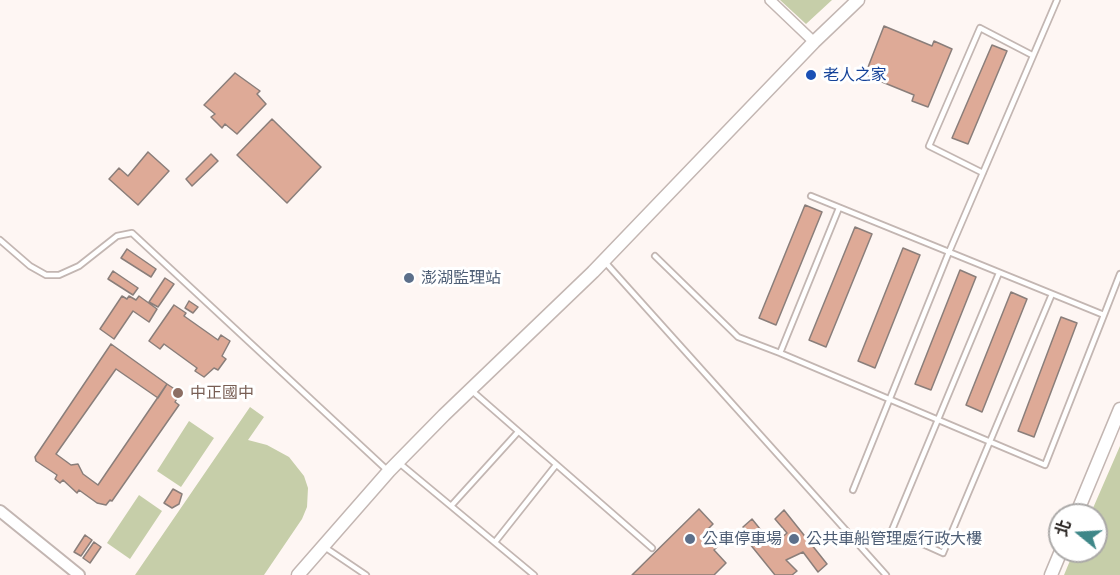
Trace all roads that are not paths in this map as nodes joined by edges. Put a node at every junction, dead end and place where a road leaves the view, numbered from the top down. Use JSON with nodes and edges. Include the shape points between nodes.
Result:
{"nodes":[{"id":1,"x":770,"y":0,"type":"edge"},
{"id":2,"x":858,"y":0,"type":"edge"},
{"id":3,"x":1057,"y":0,"type":"edge"},
{"id":4,"x":814,"y":42,"type":"junction"},
{"id":5,"x":1032,"y":55,"type":"junction"},
{"id":6,"x":983,"y":173,"type":"junction"},
{"id":7,"x":811,"y":196,"type":"dead end"},
{"id":8,"x":839,"y":208,"type":"junction"},
{"id":9,"x":0,"y":240,"type":"edge"},
{"id":10,"x":949,"y":252,"type":"junction"},
{"id":11,"x":655,"y":256,"type":"dead end"},
{"id":12,"x":604,"y":261,"type":"junction"},
{"id":13,"x":999,"y":273,"type":"junction"},
{"id":14,"x":1120,"y":274,"type":"edge"},
{"id":15,"x":1052,"y":294,"type":"junction"},
{"id":16,"x":1104,"y":315,"type":"junction"},
{"id":17,"x":780,"y":353,"type":"junction"},
{"id":18,"x":470,"y":389,"type":"junction"},
{"id":19,"x":888,"y":398,"type":"junction"},
{"id":20,"x":1120,"y":409,"type":"edge"},
{"id":21,"x":936,"y":419,"type":"junction"},
{"id":22,"x":518,"y":432,"type":"junction"},
{"id":23,"x":991,"y":442,"type":"junction"},
{"id":24,"x":556,"y":465,"type":"junction"},
{"id":25,"x":393,"y":467,"type":"junction"},
{"id":26,"x":853,"y":490,"type":"dead end"},
{"id":27,"x":1081,"y":503,"type":"edge"},
{"id":28,"x":451,"y":506,"type":"junction"},
{"id":29,"x":0,"y":511,"type":"edge"},
{"id":30,"x":495,"y":542,"type":"junction"},
{"id":31,"x":323,"y":546,"type":"junction"},
{"id":32,"x":652,"y":548,"type":"dead end"},
{"id":33,"x":79,"y":575,"type":"edge"},
{"id":34,"x":298,"y":575,"type":"edge"},
{"id":35,"x":366,"y":575,"type":"edge"},
{"id":36,"x":534,"y":575,"type":"edge"},
{"id":37,"x":886,"y":575,"type":"edge"}],
"edges":[{"from":1,"to":4,"type":"street"},
{"from":2,"to":4,"type":"main road"},
{"from":3,"to":5,"type":"lane"},
{"from":4,"to":12,"type":"main road"},
{"from":5,"to":6,"type":"lane"},
{"from":5,"to":6,"type":"lane","via":[[980,28],[930,146]]},
{"from":6,"to":10,"type":"lane"},
{"from":7,"to":8,"type":"lane"},
{"from":8,"to":10,"type":"lane"},
{"from":8,"to":17,"type":"lane"},
{"from":9,"to":25,"type":"lane","via":[[30,266],[59,275],[79,266],[117,236],[132,233]]},
{"from":10,"to":13,"type":"lane"},
{"from":10,"to":19,"type":"lane"},
{"from":11,"to":17,"type":"lane","via":[[738,337]]},
{"from":12,"to":18,"type":"main road"},
{"from":12,"to":37,"type":"lane"},
{"from":13,"to":15,"type":"lane"},
{"from":13,"to":21,"type":"lane"},
{"from":14,"to":16,"type":"lane"},
{"from":15,"to":16,"type":"lane"},
{"from":15,"to":23,"type":"lane"},
{"from":16,"to":23,"type":"lane","via":[[1045,465]]},
{"from":17,"to":19,"type":"lane"},
{"from":18,"to":22,"type":"lane"},
{"from":18,"to":25,"type":"main road"},
{"from":19,"to":21,"type":"lane"},
{"from":19,"to":26,"type":"lane"},
{"from":20,"to":27,"type":"main road"},
{"from":21,"to":23,"type":"lane"},
{"from":21,"to":23,"type":"lane","via":[[892,530],[943,553]]},
{"from":22,"to":24,"type":"lane"},
{"from":22,"to":28,"type":"lane"},
{"from":24,"to":30,"type":"lane"},
{"from":24,"to":32,"type":"lane"},
{"from":25,"to":28,"type":"lane"},
{"from":25,"to":31,"type":"main road"},
{"from":28,"to":30,"type":"lane"},
{"from":29,"to":33,"type":"street"},
{"from":30,"to":36,"type":"lane"},
{"from":31,"to":34,"type":"main road"},
{"from":31,"to":35,"type":"lane"}]}
